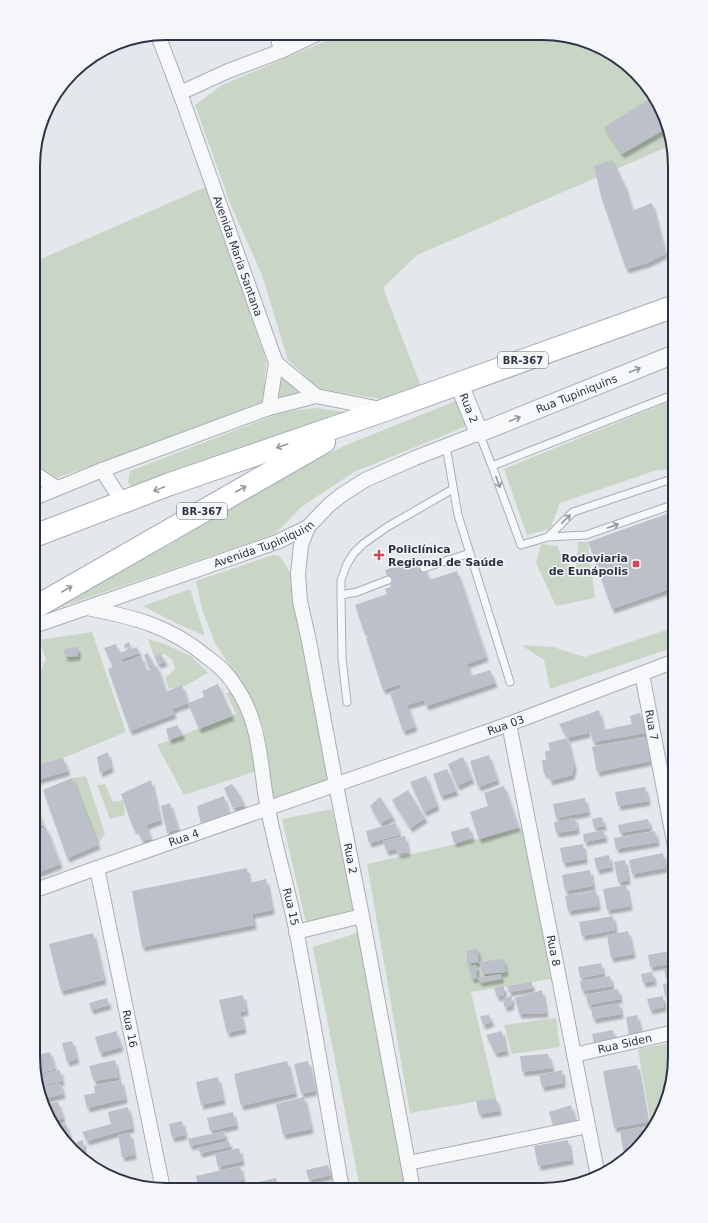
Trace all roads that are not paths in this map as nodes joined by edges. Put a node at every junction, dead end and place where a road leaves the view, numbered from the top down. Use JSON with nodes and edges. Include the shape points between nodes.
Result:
{"nodes":[{"id":1,"x":160,"y":40,"type":"edge"},
{"id":2,"x":278,"y":40,"type":"edge"},
{"id":3,"x":304,"y":40,"type":"edge"},
{"id":4,"x":281,"y":51,"type":"junction"},
{"id":5,"x":180,"y":93,"type":"junction"},
{"id":6,"x":668,"y":309,"type":"edge"},
{"id":7,"x":668,"y":357,"type":"edge"},
{"id":8,"x":276,"y":363,"type":"junction"},
{"id":9,"x":459,"y":384,"type":"junction"},
{"id":10,"x":316,"y":396,"type":"junction"},
{"id":11,"x":668,"y":397,"type":"edge"},
{"id":12,"x":269,"y":408,"type":"junction"},
{"id":13,"x":378,"y":413,"type":"junction"},
{"id":14,"x":479,"y":433,"type":"junction"},
{"id":15,"x":446,"y":446,"type":"junction"},
{"id":16,"x":492,"y":466,"type":"junction"},
{"id":17,"x":102,"y":470,"type":"junction"},
{"id":18,"x":40,"y":477,"type":"edge"},
{"id":19,"x":668,"y":480,"type":"edge"},
{"id":20,"x":57,"y":488,"type":"junction"},
{"id":21,"x":453,"y":489,"type":"junction"},
{"id":22,"x":40,"y":495,"type":"edge"},
{"id":23,"x":123,"y":503,"type":"junction"},
{"id":24,"x":668,"y":506,"type":"edge"},
{"id":25,"x":308,"y":527,"type":"junction"},
{"id":26,"x":40,"y":534,"type":"edge"},
{"id":27,"x":548,"y":537,"type":"junction"},
{"id":28,"x":470,"y":553,"type":"junction"},
{"id":29,"x":424,"y":568,"type":"dead end"},
{"id":30,"x":388,"y":580,"type":"dead end"},
{"id":31,"x":341,"y":594,"type":"junction"},
{"id":32,"x":40,"y":605,"type":"edge"},
{"id":33,"x":87,"y":608,"type":"junction"},
{"id":34,"x":40,"y":624,"type":"edge"},
{"id":35,"x":668,"y":664,"type":"edge"},
{"id":36,"x":642,"y":674,"type":"junction"},
{"id":37,"x":510,"y":682,"type":"dead end"},
{"id":38,"x":347,"y":702,"type":"dead end"},
{"id":39,"x":508,"y":724,"type":"junction"},
{"id":40,"x":336,"y":785,"type":"junction"},
{"id":41,"x":267,"y":808,"type":"junction"},
{"id":42,"x":668,"y":810,"type":"edge"},
{"id":43,"x":97,"y":868,"type":"junction"},
{"id":44,"x":40,"y":888,"type":"edge"},
{"id":45,"x":362,"y":916,"type":"junction"},
{"id":46,"x":296,"y":932,"type":"junction"},
{"id":47,"x":668,"y":1034,"type":"edge"},
{"id":48,"x":574,"y":1055,"type":"junction"},
{"id":49,"x":588,"y":1126,"type":"junction"},
{"id":50,"x":408,"y":1163,"type":"junction"},
{"id":51,"x":597,"y":1170,"type":"edge"},
{"id":52,"x":162,"y":1183,"type":"edge"},
{"id":53,"x":341,"y":1183,"type":"edge"},
{"id":54,"x":412,"y":1183,"type":"edge"}],
"edges":[{"from":1,"to":5,"type":"street","name":"Avenida Maria Santana"},
{"from":2,"to":4,"type":"street"},
{"from":3,"to":4,"type":"street"},
{"from":4,"to":5,"type":"street"},
{"from":5,"to":8,"type":"street","name":"Avenida Maria Santana"},
{"from":6,"to":9,"type":"main road","number":"BR-367"},
{"from":14,"to":7,"type":"street","name":"Rua Tupiniquins","one_way":true},
{"from":8,"to":10,"type":"street"},
{"from":8,"to":12,"type":"street"},
{"from":9,"to":13,"type":"main road","number":"BR-367"},
{"from":9,"to":14,"type":"street","name":"Rua 2"},
{"from":10,"to":12,"type":"street"},
{"from":10,"to":13,"type":"street"},
{"from":11,"to":16,"type":"lane"},
{"from":12,"to":17,"type":"street"},
{"from":13,"to":23,"type":"main road","number":"BR-367","one_way":true,"via":[[170,484]]},
{"from":32,"to":13,"type":"main road","number":"BR-367","one_way":true},
{"from":14,"to":15,"type":"street","name":"Avenida Tupiniquim"},
{"from":14,"to":16,"type":"lane"},
{"from":15,"to":21,"type":"lane"},
{"from":15,"to":25,"type":"street","name":"Avenida Tupiniquim","via":[[365,480],[329,505]]},
{"from":16,"to":27,"type":"lane","one_way":true,"via":[[521,545]]},
{"from":17,"to":20,"type":"street"},
{"from":17,"to":23,"type":"street"},
{"from":18,"to":20,"type":"street"},
{"from":27,"to":19,"type":"lane","one_way":true,"via":[[573,512]]},
{"from":20,"to":22,"type":"street"},
{"from":21,"to":28,"type":"lane"},
{"from":21,"to":31,"type":"lane","via":[[363,544],[347,564],[341,580]]},
{"from":23,"to":26,"type":"main road","number":"BR-367"},
{"from":27,"to":24,"type":"lane","one_way":true,"via":[[586,535]]},
{"from":25,"to":33,"type":"street","name":"Avenida Tupiniquim","via":[[277,542]]},
{"from":25,"to":40,"type":"street","name":"Rua 2","via":[[301,545],[298,574],[300,601]]},
{"from":28,"to":29,"type":"lane"},
{"from":28,"to":37,"type":"lane"},
{"from":30,"to":31,"type":"lane","via":[[357,592]]},
{"from":31,"to":38,"type":"lane","via":[[342,659]]},
{"from":33,"to":34,"type":"street","name":"Avenida Tupiniquim"},
{"from":33,"to":41,"type":"street","name":"Rua 15","via":[[144,621],[170,632],[193,645],[234,682],[256,729]]},
{"from":35,"to":36,"type":"street","name":"Rua 03"},
{"from":36,"to":39,"type":"street","name":"Rua 03"},
{"from":36,"to":42,"type":"street","name":"Rua 7"},
{"from":39,"to":40,"type":"street","name":"Rua 03"},
{"from":39,"to":48,"type":"street","name":"Rua 8"},
{"from":40,"to":41,"type":"street","name":"Rua 4"},
{"from":40,"to":45,"type":"street","name":"Rua 2"},
{"from":41,"to":43,"type":"street","name":"Rua 4"},
{"from":41,"to":46,"type":"street","name":"Rua 15"},
{"from":43,"to":44,"type":"street","name":"Rua 4"},
{"from":43,"to":52,"type":"street","name":"Rua 16"},
{"from":45,"to":46,"type":"street"},
{"from":45,"to":50,"type":"street","name":"Rua 2"},
{"from":46,"to":53,"type":"street","name":"Rua 15"},
{"from":47,"to":48,"type":"street","name":"Rua Siden"},
{"from":48,"to":49,"type":"street","name":"Rua 8"},
{"from":49,"to":50,"type":"street"},
{"from":49,"to":51,"type":"street","name":"Rua 8"},
{"from":50,"to":54,"type":"street","name":"Rua 2"}]}
